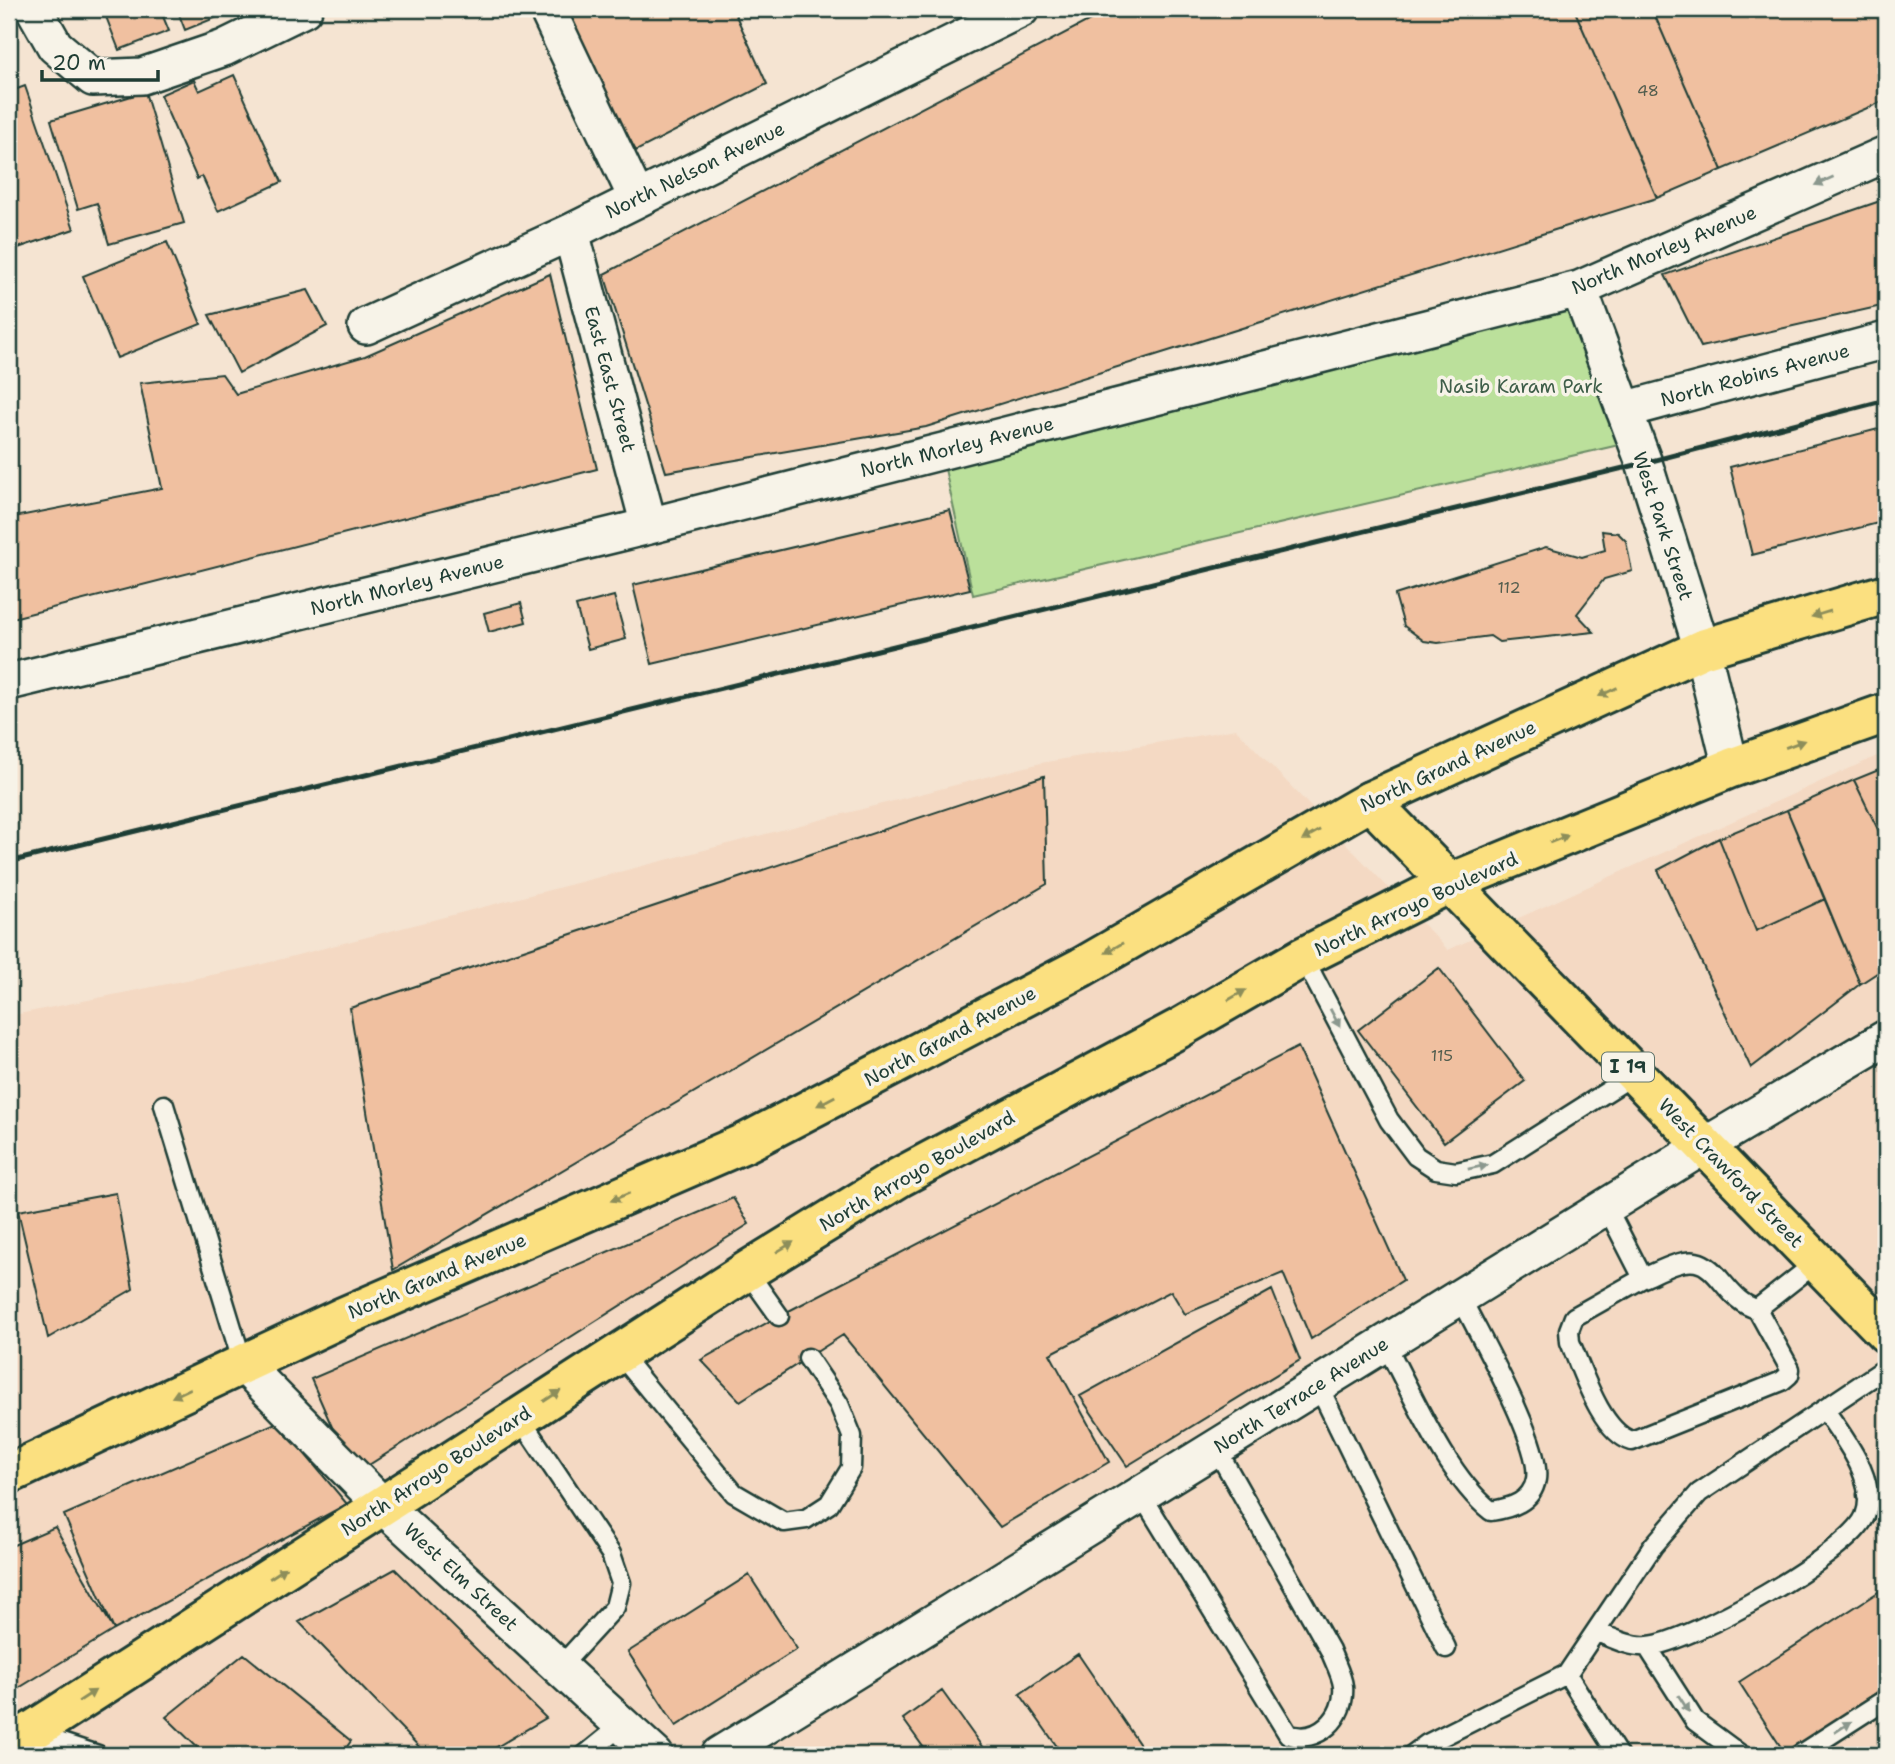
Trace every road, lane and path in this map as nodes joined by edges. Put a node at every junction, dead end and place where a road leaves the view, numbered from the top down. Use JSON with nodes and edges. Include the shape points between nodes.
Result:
{"nodes":[{"id":1,"x":34,"y":9,"type":"edge"},
{"id":2,"x":304,"y":9,"type":"edge"},
{"id":3,"x":547,"y":9,"type":"edge"},
{"id":4,"x":1021,"y":9,"type":"edge"},
{"id":5,"x":1886,"y":153,"type":"edge"},
{"id":6,"x":637,"y":199,"type":"junction"},
{"id":7,"x":571,"y":232,"type":"junction"},
{"id":8,"x":1579,"y":289,"type":"junction"},
{"id":9,"x":366,"y":326,"type":"dead end"},
{"id":10,"x":1886,"y":340,"type":"edge"},
{"id":11,"x":1624,"y":410,"type":"junction"},
{"id":12,"x":649,"y":526,"type":"junction"},
{"id":13,"x":1886,"y":594,"type":"edge"},
{"id":14,"x":1702,"y":649,"type":"junction"},
{"id":15,"x":9,"y":682,"type":"edge"},
{"id":16,"x":1886,"y":713,"type":"edge"},
{"id":17,"x":1731,"y":768,"type":"junction"},
{"id":18,"x":1370,"y":801,"type":"junction"},
{"id":19,"x":1451,"y":883,"type":"junction"},
{"id":20,"x":1303,"y":957,"type":"junction"},
{"id":21,"x":1886,"y":1038,"type":"edge"},
{"id":22,"x":1635,"y":1074,"type":"junction"},
{"id":23,"x":164,"y":1105,"type":"dead end"},
{"id":24,"x":1704,"y":1146,"type":"junction"},
{"id":25,"x":1606,"y":1206,"type":"junction"},
{"id":26,"x":1817,"y":1262,"type":"junction"},
{"id":27,"x":747,"y":1270,"type":"junction"},
{"id":28,"x":1643,"y":1278,"type":"junction"},
{"id":29,"x":1460,"y":1296,"type":"junction"},
{"id":30,"x":1757,"y":1309,"type":"junction"},
{"id":31,"x":779,"y":1316,"type":"dead end"},
{"id":32,"x":1886,"y":1333,"type":"edge"},
{"id":33,"x":1385,"y":1343,"type":"junction"},
{"id":34,"x":619,"y":1353,"type":"junction"},
{"id":35,"x":808,"y":1358,"type":"dead end"},
{"id":36,"x":243,"y":1364,"type":"junction"},
{"id":37,"x":1886,"y":1368,"type":"edge"},
{"id":38,"x":1318,"y":1385,"type":"junction"},
{"id":39,"x":1825,"y":1410,"type":"junction"},
{"id":40,"x":519,"y":1417,"type":"junction"},
{"id":41,"x":1216,"y":1448,"type":"junction"},
{"id":42,"x":9,"y":1474,"type":"edge"},
{"id":43,"x":1141,"y":1494,"type":"junction"},
{"id":44,"x":1867,"y":1495,"type":"junction"},
{"id":45,"x":1886,"y":1500,"type":"edge"},
{"id":46,"x":383,"y":1506,"type":"junction"},
{"id":47,"x":1597,"y":1632,"type":"junction"},
{"id":48,"x":1647,"y":1647,"type":"junction"},
{"id":49,"x":1447,"y":1648,"type":"dead end"},
{"id":50,"x":559,"y":1668,"type":"junction"},
{"id":51,"x":1567,"y":1674,"type":"junction"},
{"id":52,"x":1886,"y":1699,"type":"edge"},
{"id":53,"x":622,"y":1725,"type":"junction"},
{"id":54,"x":19,"y":1739,"type":"edge"},
{"id":55,"x":98,"y":1755,"type":"edge"},
{"id":56,"x":585,"y":1755,"type":"edge"},
{"id":57,"x":655,"y":1755,"type":"edge"},
{"id":58,"x":719,"y":1755,"type":"edge"},
{"id":59,"x":1412,"y":1755,"type":"edge"},
{"id":60,"x":1618,"y":1755,"type":"edge"},
{"id":61,"x":1741,"y":1755,"type":"edge"},
{"id":62,"x":1799,"y":1755,"type":"edge"}],
"edges":[{"from":1,"to":2,"type":"street","via":[[55,46],[93,78],[142,76],[224,48]]},
{"from":3,"to":6,"type":"street"},
{"from":4,"to":6,"type":"street","name":"North Nelson Avenue"},
{"from":5,"to":8,"type":"street","name":"North Morley Avenue","one_way":true},
{"from":6,"to":7,"type":"street","name":"North Nelson Avenue"},
{"from":7,"to":9,"type":"street","name":"North Nelson Avenue"},
{"from":7,"to":12,"type":"street","name":"East East Street"},
{"from":8,"to":11,"type":"street","name":"West Park Street"},
{"from":8,"to":12,"type":"street","name":"North Morley Avenue"},
{"from":10,"to":11,"type":"street","name":"North Robins Avenue"},
{"from":11,"to":14,"type":"street","name":"West Park Street"},
{"from":12,"to":15,"type":"street","name":"North Morley Avenue"},
{"from":13,"to":14,"type":"main road","name":"North Grand Avenue","one_way":true},
{"from":14,"to":17,"type":"street","name":"West Park Street"},
{"from":14,"to":18,"type":"main road","name":"North Grand Avenue","one_way":true},
{"from":17,"to":16,"type":"main road","name":"North Arroyo Boulevard","one_way":true},
{"from":19,"to":17,"type":"main road","name":"North Arroyo Boulevard","one_way":true},
{"from":18,"to":19,"type":"main road","name":"West Crawford Street","number":"I 19"},
{"from":18,"to":36,"type":"main road","name":"North Grand Avenue","one_way":true,"via":[[1082,967],[747,1142]]},
{"from":19,"to":20,"type":"main road","name":"North Arroyo Boulevard"},
{"from":19,"to":22,"type":"main road","name":"West Crawford Street","number":"I 19"},
{"from":20,"to":22,"type":"lane","one_way":true,"via":[[1389,1120],[1416,1156],[1436,1169],[1456,1172],[1493,1164]]},
{"from":27,"to":20,"type":"main road","name":"North Arroyo Boulevard","one_way":true,"via":[[900,1177]]},
{"from":21,"to":24,"type":"street","name":"North Terrace Avenue"},
{"from":22,"to":24,"type":"main road","name":"West Crawford Street","number":"I 19"},
{"from":23,"to":36,"type":"lane"},
{"from":24,"to":25,"type":"street","name":"North Terrace Avenue"},
{"from":24,"to":26,"type":"main road","name":"West Crawford Street","number":"I 19"},
{"from":25,"to":28,"type":"lane"},
{"from":25,"to":29,"type":"street","name":"North Terrace Avenue"},
{"from":26,"to":30,"type":"lane"},
{"from":26,"to":32,"type":"main road","name":"West Crawford Street","number":"I 19"},
{"from":27,"to":31,"type":"lane"},
{"from":27,"to":34,"type":"main road","name":"North Arroyo Boulevard"},
{"from":28,"to":30,"type":"lane","via":[[1696,1262],[1707,1267],[1744,1306]]},
{"from":28,"to":30,"type":"lane","via":[[1574,1317],[1569,1330],[1570,1342],[1603,1415],[1622,1438],[1632,1441],[1789,1376],[1790,1369]]},
{"from":29,"to":33,"type":"street","name":"North Terrace Avenue"},
{"from":29,"to":33,"type":"lane","via":[[1535,1458],[1536,1479],[1522,1502],[1492,1511],[1478,1501],[1457,1475]]},
{"from":33,"to":38,"type":"street","name":"North Terrace Avenue"},
{"from":34,"to":35,"type":"lane","via":[[734,1493],[784,1522],[806,1519],[829,1504],[851,1468],[852,1436],[839,1404]]},
{"from":40,"to":34,"type":"main road","name":"North Arroyo Boulevard","one_way":true},
{"from":36,"to":42,"type":"main road","name":"North Grand Avenue","one_way":true},
{"from":36,"to":46,"type":"street","name":"West Elm Street"},
{"from":37,"to":39,"type":"lane"},
{"from":38,"to":41,"type":"street","name":"North Terrace Avenue"},
{"from":38,"to":49,"type":"lane"},
{"from":39,"to":44,"type":"lane","via":[[1865,1477]]},
{"from":39,"to":47,"type":"lane","via":[[1699,1493],[1653,1546]]},
{"from":40,"to":46,"type":"main road","name":"North Arroyo Boulevard"},
{"from":40,"to":50,"type":"lane","via":[[611,1553],[621,1583],[615,1607]]},
{"from":41,"to":43,"type":"street","name":"North Terrace Avenue"},
{"from":41,"to":43,"type":"lane","via":[[1329,1650],[1343,1685],[1336,1716],[1317,1735],[1302,1739],[1288,1734]]},
{"from":43,"to":58,"type":"street","name":"North Terrace Avenue"},
{"from":44,"to":45,"type":"lane"},
{"from":44,"to":48,"type":"lane","via":[[1865,1516],[1848,1539],[1693,1634]]},
{"from":46,"to":50,"type":"street","name":"West Elm Street"},
{"from":54,"to":46,"type":"main road","name":"North Arroyo Boulevard","one_way":true},
{"from":47,"to":48,"type":"lane"},
{"from":47,"to":51,"type":"lane"},
{"from":48,"to":61,"type":"lane","one_way":true,"via":[[1695,1721]]},
{"from":50,"to":53,"type":"street","name":"West Elm Street"},
{"from":51,"to":59,"type":"lane"},
{"from":51,"to":60,"type":"lane"},
{"from":62,"to":52,"type":"lane","one_way":true},
{"from":53,"to":56,"type":"lane"},
{"from":53,"to":57,"type":"street","name":"West Elm Street"},
{"from":54,"to":55,"type":"lane"}]}
